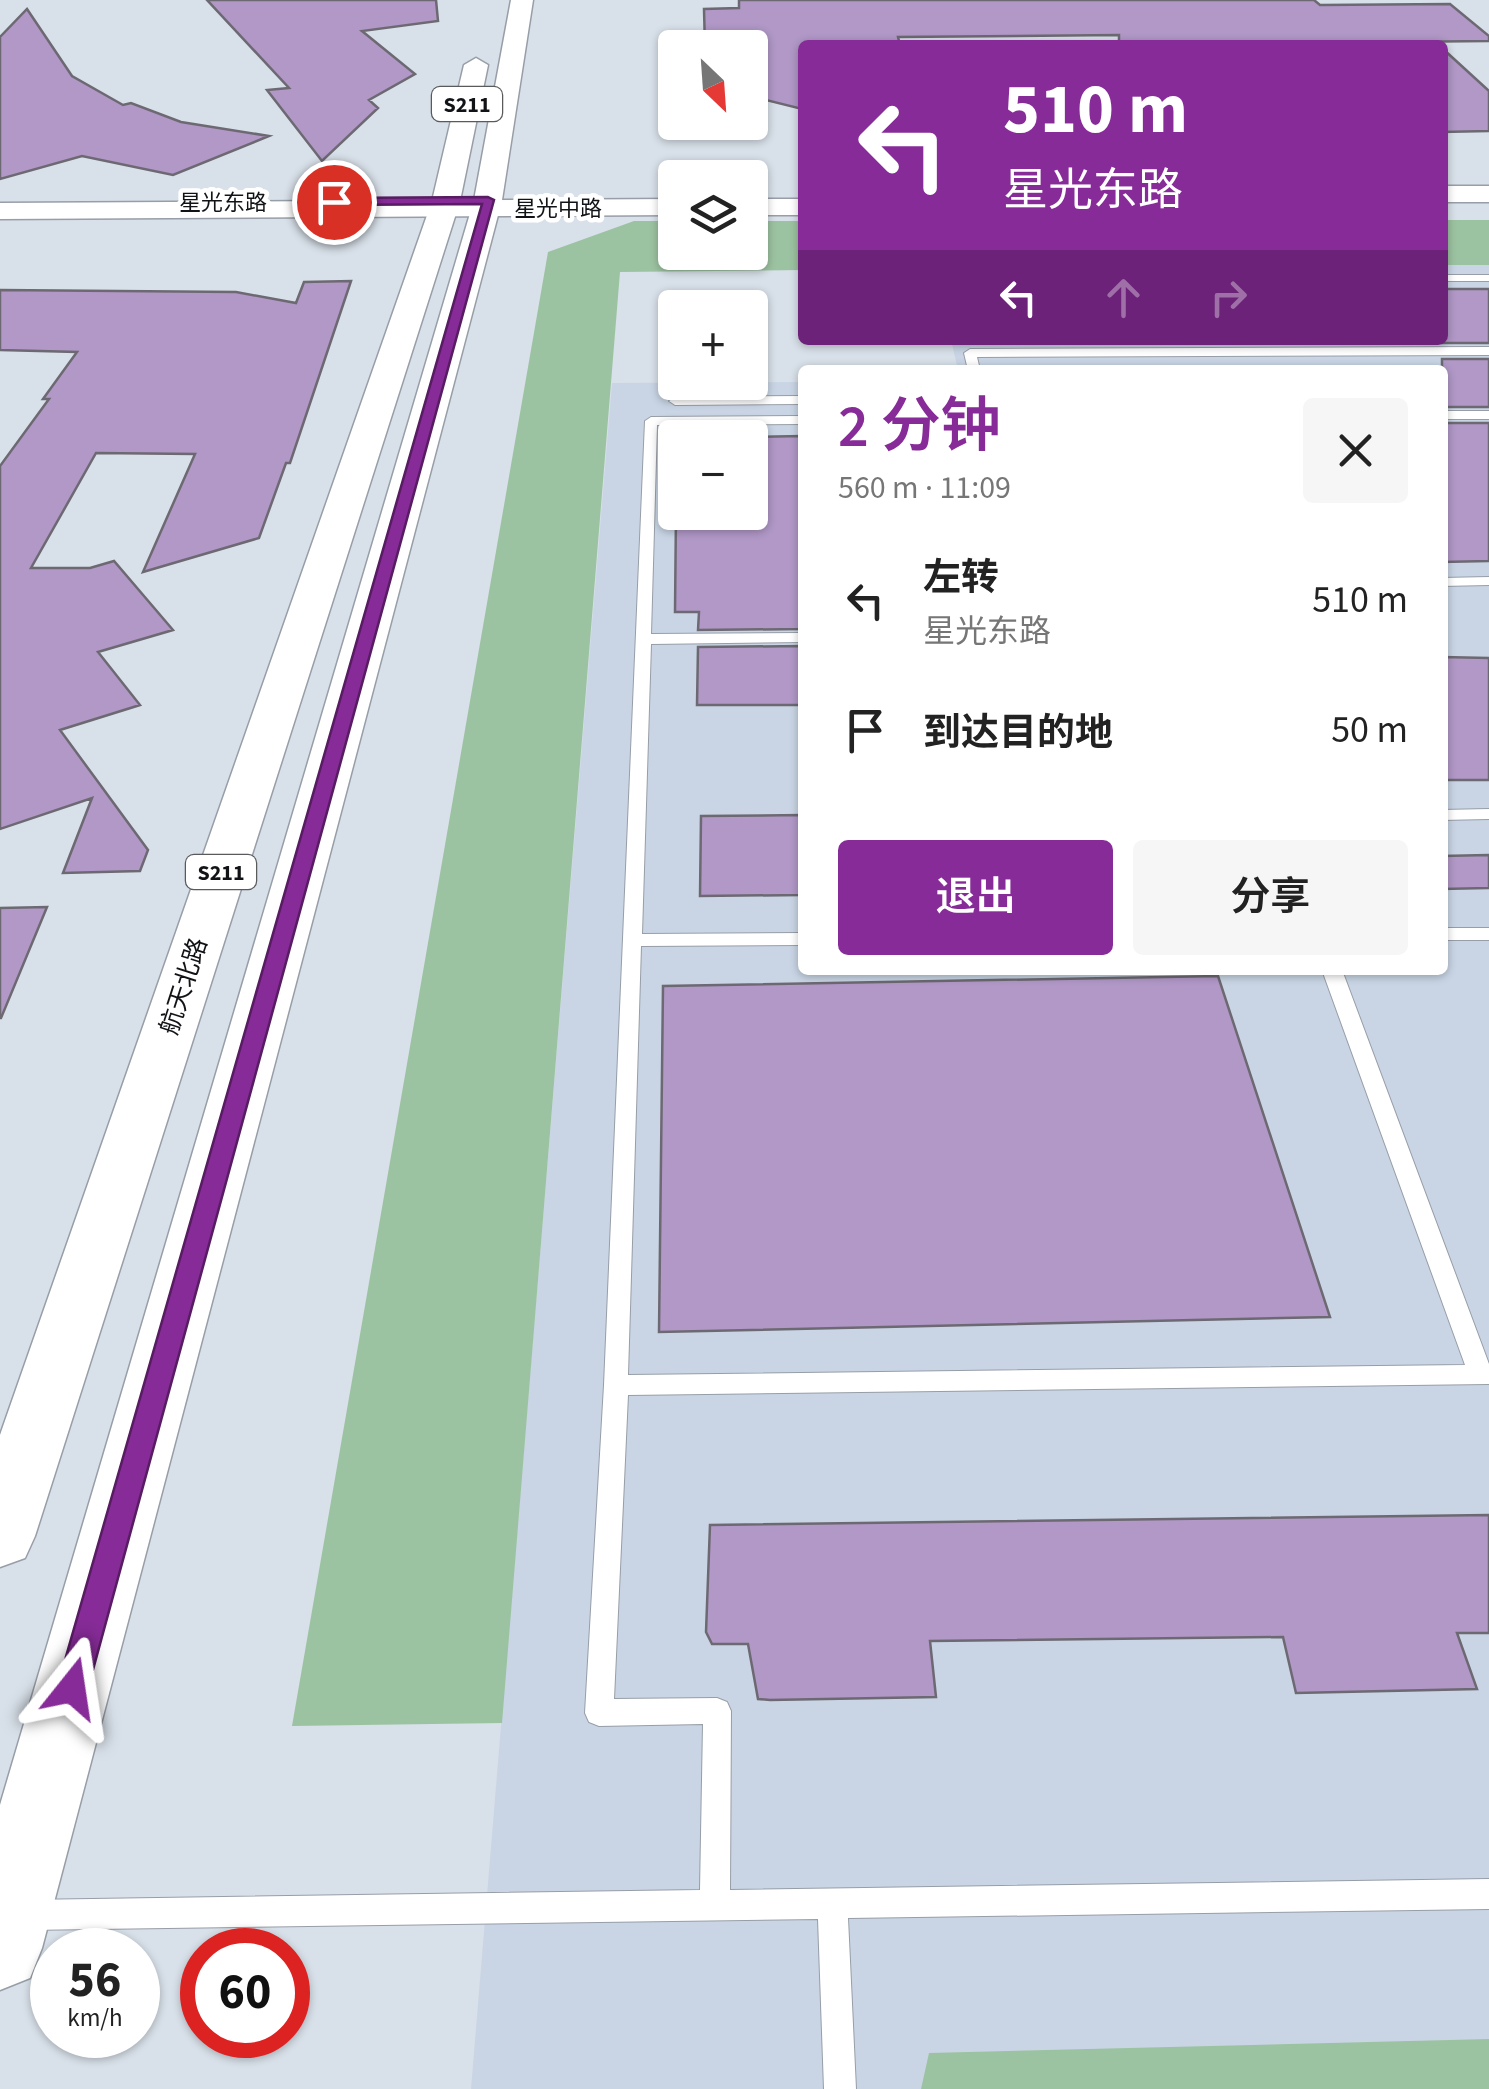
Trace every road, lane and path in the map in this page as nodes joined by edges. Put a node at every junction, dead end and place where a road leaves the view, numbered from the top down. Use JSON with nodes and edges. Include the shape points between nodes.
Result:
{"nodes":[{"id":1,"x":522,"y":0,"type":"edge"},
{"id":2,"x":483,"y":36,"type":"dead end"},
{"id":3,"x":1448,"y":194,"type":"edge"},
{"id":4,"x":1489,"y":194,"type":"edge"},
{"id":5,"x":798,"y":198,"type":"edge"},
{"id":6,"x":658,"y":199,"type":"edge"},
{"id":7,"x":768,"y":199,"type":"edge"},
{"id":8,"x":1448,"y":203,"type":"edge"},
{"id":9,"x":1489,"y":203,"type":"edge"},
{"id":10,"x":465,"y":204,"type":"junction"},
{"id":11,"x":0,"y":207,"type":"edge"},
{"id":12,"x":768,"y":207,"type":"edge"},
{"id":13,"x":798,"y":207,"type":"edge"},
{"id":14,"x":658,"y":208,"type":"edge"},
{"id":15,"x":1448,"y":278,"type":"edge"},
{"id":16,"x":1489,"y":278,"type":"edge"},
{"id":17,"x":1264,"y":346,"type":"edge"},
{"id":18,"x":1489,"y":351,"type":"edge"},
{"id":19,"x":973,"y":365,"type":"edge"},
{"id":20,"x":798,"y":400,"type":"edge"},
{"id":21,"x":675,"y":401,"type":"dead end"},
{"id":22,"x":1448,"y":415,"type":"edge"},
{"id":23,"x":1489,"y":415,"type":"edge"},
{"id":24,"x":798,"y":420,"type":"edge"},
{"id":25,"x":1448,"y":582,"type":"edge"},
{"id":26,"x":1489,"y":582,"type":"edge"},
{"id":27,"x":798,"y":638,"type":"edge"},
{"id":28,"x":643,"y":639,"type":"junction"},
{"id":29,"x":1489,"y":814,"type":"edge"},
{"id":30,"x":1448,"y":815,"type":"edge"},
{"id":31,"x":1448,"y":934,"type":"edge"},
{"id":32,"x":1489,"y":934,"type":"edge"},
{"id":33,"x":798,"y":939,"type":"edge"},
{"id":34,"x":632,"y":940,"type":"junction"},
{"id":35,"x":1334,"y":975,"type":"edge"},
{"id":36,"x":1485,"y":1374,"type":"edge"},
{"id":37,"x":616,"y":1385,"type":"junction"},
{"id":38,"x":0,"y":1536,"type":"edge"},
{"id":39,"x":1489,"y":1894,"type":"edge"},
{"id":40,"x":832,"y":1903,"type":"junction"},
{"id":41,"x":715,"y":1905,"type":"junction"},
{"id":42,"x":4,"y":1932,"type":"edge"},
{"id":43,"x":840,"y":2089,"type":"edge"}],
"edges":[{"from":1,"to":10,"type":"main road","number":"S211"},
{"from":2,"to":10,"type":"main road","number":"S211"},
{"from":3,"to":4,"type":"main road"},
{"from":5,"to":7,"type":"main road"},
{"from":6,"to":10,"type":"main road","name":"星光中路"},
{"from":8,"to":9,"type":"main road"},
{"from":10,"to":11,"type":"main road","name":"星光东路"},
{"from":10,"to":14,"type":"main road","name":"星光中路"},
{"from":10,"to":38,"type":"main road","name":"航天北路","number":"S211"},
{"from":10,"to":42,"type":"main road","number":"S211"},
{"from":12,"to":13,"type":"main road"},
{"from":15,"to":16,"type":"lane"},
{"from":17,"to":18,"type":"lane"},
{"from":17,"to":19,"type":"lane","via":[[970,354]]},
{"from":20,"to":21,"type":"lane"},
{"from":22,"to":23,"type":"lane"},
{"from":24,"to":28,"type":"lane","via":[[651,421]]},
{"from":25,"to":26,"type":"lane"},
{"from":27,"to":28,"type":"lane"},
{"from":28,"to":34,"type":"lane"},
{"from":29,"to":30,"type":"lane"},
{"from":31,"to":32,"type":"lane"},
{"from":33,"to":34,"type":"lane"},
{"from":34,"to":37,"type":"lane"},
{"from":35,"to":36,"type":"lane"},
{"from":36,"to":37,"type":"lane"},
{"from":37,"to":41,"type":"lane","via":[[599,1713],[717,1711]]},
{"from":39,"to":40,"type":"lane"},
{"from":40,"to":41,"type":"lane"},
{"from":40,"to":43,"type":"lane"},
{"from":41,"to":42,"type":"lane"}]}
